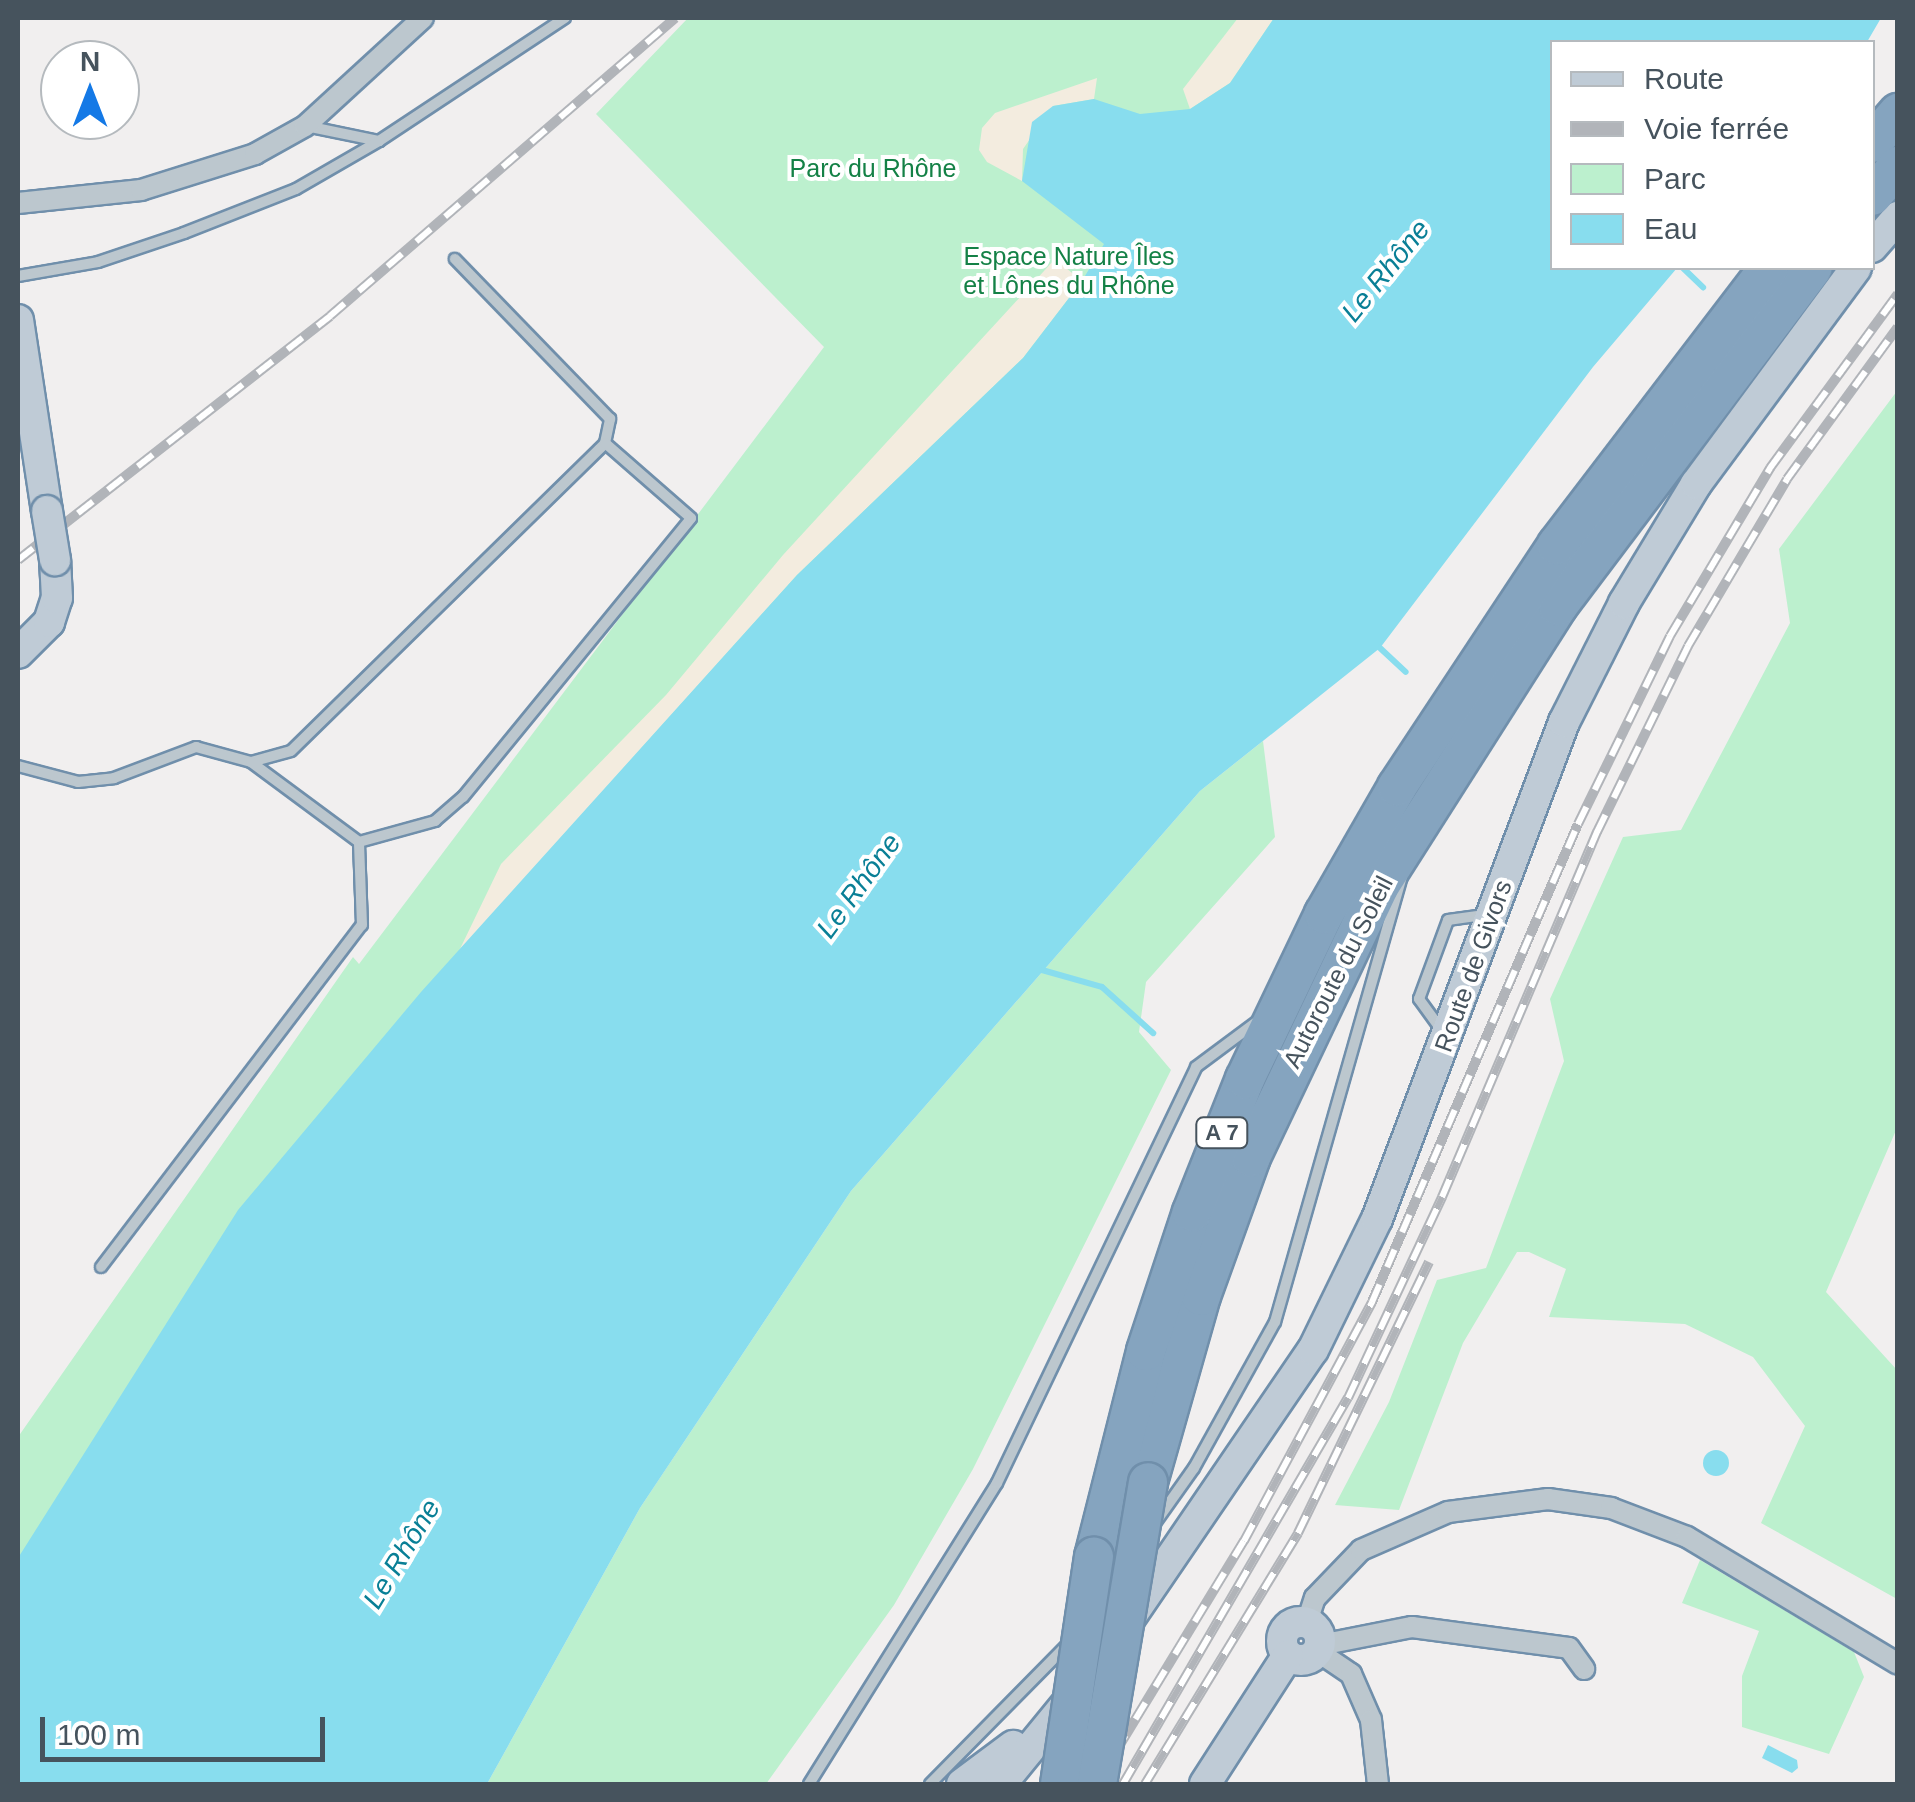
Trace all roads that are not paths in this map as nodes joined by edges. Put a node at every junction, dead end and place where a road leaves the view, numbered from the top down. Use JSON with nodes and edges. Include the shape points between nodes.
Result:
{"nodes":[{"id":1,"x":423,"y":18,"type":"edge"},
{"id":2,"x":564,"y":18,"type":"edge"},
{"id":3,"x":1898,"y":113,"type":"edge"},
{"id":4,"x":305,"y":126,"type":"junction"},
{"id":5,"x":1875,"y":139,"type":"edge"},
{"id":6,"x":379,"y":141,"type":"junction"},
{"id":7,"x":1898,"y":166,"type":"edge"},
{"id":8,"x":1875,"y":193,"type":"edge"},
{"id":9,"x":18,"y":204,"type":"edge"},
{"id":10,"x":1898,"y":217,"type":"edge"},
{"id":11,"x":1875,"y":244,"type":"edge"},
{"id":12,"x":455,"y":259,"type":"dead end"},
{"id":13,"x":1767,"y":270,"type":"edge"},
{"id":14,"x":1811,"y":270,"type":"edge"},
{"id":15,"x":1855,"y":270,"type":"edge"},
{"id":16,"x":18,"y":276,"type":"edge"},
{"id":17,"x":18,"y":320,"type":"edge"},
{"id":18,"x":605,"y":443,"type":"junction"},
{"id":19,"x":18,"y":652,"type":"edge"},
{"id":20,"x":251,"y":762,"type":"junction"},
{"id":21,"x":18,"y":766,"type":"edge"},
{"id":22,"x":1412,"y":830,"type":"junction"},
{"id":23,"x":358,"y":842,"type":"junction"},
{"id":24,"x":1277,"y":1008,"type":"junction"},
{"id":25,"x":101,"y":1268,"type":"dead end"},
{"id":26,"x":1104,"y":1568,"type":"junction"},
{"id":27,"x":1102,"y":1596,"type":"dead end"},
{"id":28,"x":1308,"y":1643,"type":"junction"},
{"id":29,"x":1898,"y":1664,"type":"edge"},
{"id":30,"x":1095,"y":1669,"type":"junction"},
{"id":31,"x":1584,"y":1669,"type":"dead end"},
{"id":32,"x":809,"y":1784,"type":"edge"},
{"id":33,"x":930,"y":1784,"type":"edge"},
{"id":34,"x":962,"y":1784,"type":"edge"},
{"id":35,"x":1001,"y":1784,"type":"edge"},
{"id":36,"x":1060,"y":1784,"type":"edge"},
{"id":37,"x":1097,"y":1784,"type":"edge"},
{"id":38,"x":1204,"y":1784,"type":"edge"},
{"id":39,"x":1378,"y":1784,"type":"edge"}],
"edges":[{"from":1,"to":4,"type":"street"},
{"from":2,"to":6,"type":"lane"},
{"from":3,"to":5,"type":"highway"},
{"from":4,"to":6,"type":"lane"},
{"from":4,"to":9,"type":"street","via":[[214,172],[141,190]]},
{"from":6,"to":16,"type":"lane","via":[[296,189],[184,233],[98,262]]},
{"from":7,"to":8,"type":"highway"},
{"from":10,"to":11,"type":"main road"},
{"from":12,"to":18,"type":"lane","via":[[610,418]]},
{"from":13,"to":24,"type":"highway","name":"Autoroute du Soleil","number":"A 7","via":[[1621,456],[1475,664],[1360,848]]},
{"from":14,"to":22,"type":"highway","name":"Autoroute du Soleil","number":"A 7","via":[[1604,541]]},
{"from":15,"to":30,"type":"main road","name":"Route de Givors","via":[[1696,484],[1624,603],[1564,722],[1377,1219],[1312,1350]]},
{"from":17,"to":19,"type":"main road","bridge":true,"via":[[55,560],[54,610],[41,633]]},
{"from":18,"to":20,"type":"lane","via":[[291,752]]},
{"from":18,"to":23,"type":"lane","via":[[691,518],[464,797],[435,821]]},
{"from":20,"to":21,"type":"lane","via":[[196,748],[114,778],[78,782]]},
{"from":20,"to":23,"type":"lane"},
{"from":22,"to":26,"type":"lane","via":[[1389,938],[1269,1338],[1194,1468]]},
{"from":22,"to":37,"type":"highway","name":"Autoroute du Soleil","number":"A 7","bridge":true,"via":[[1326,990],[1251,1157],[1195,1314],[1148,1482]]},
{"from":23,"to":25,"type":"lane","via":[[362,925]]},
{"from":24,"to":26,"type":"highway","name":"Autoroute du Soleil","number":"A 7","via":[[1169,1278]]},
{"from":24,"to":32,"type":"lane","via":[[1196,1067],[997,1483]]},
{"from":26,"to":36,"type":"highway","name":"Autoroute du Soleil","number":"A 7","bridge":true},
{"from":27,"to":33,"type":"lane","via":[[1056,1660]]},
{"from":28,"to":29,"type":"street","via":[[1334,1574],[1360,1550],[1448,1512],[1548,1499],[1611,1508],[1687,1537]]},
{"from":28,"to":31,"type":"street","via":[[1412,1627],[1569,1648]]},
{"from":28,"to":38,"type":"main road"},
{"from":28,"to":39,"type":"street","via":[[1352,1674],[1371,1720]]},
{"from":30,"to":34,"type":"main road","name":"Route de Givors","via":[[985,1772]]},
{"from":30,"to":35,"type":"main road","name":"Route de Givors"}]}
